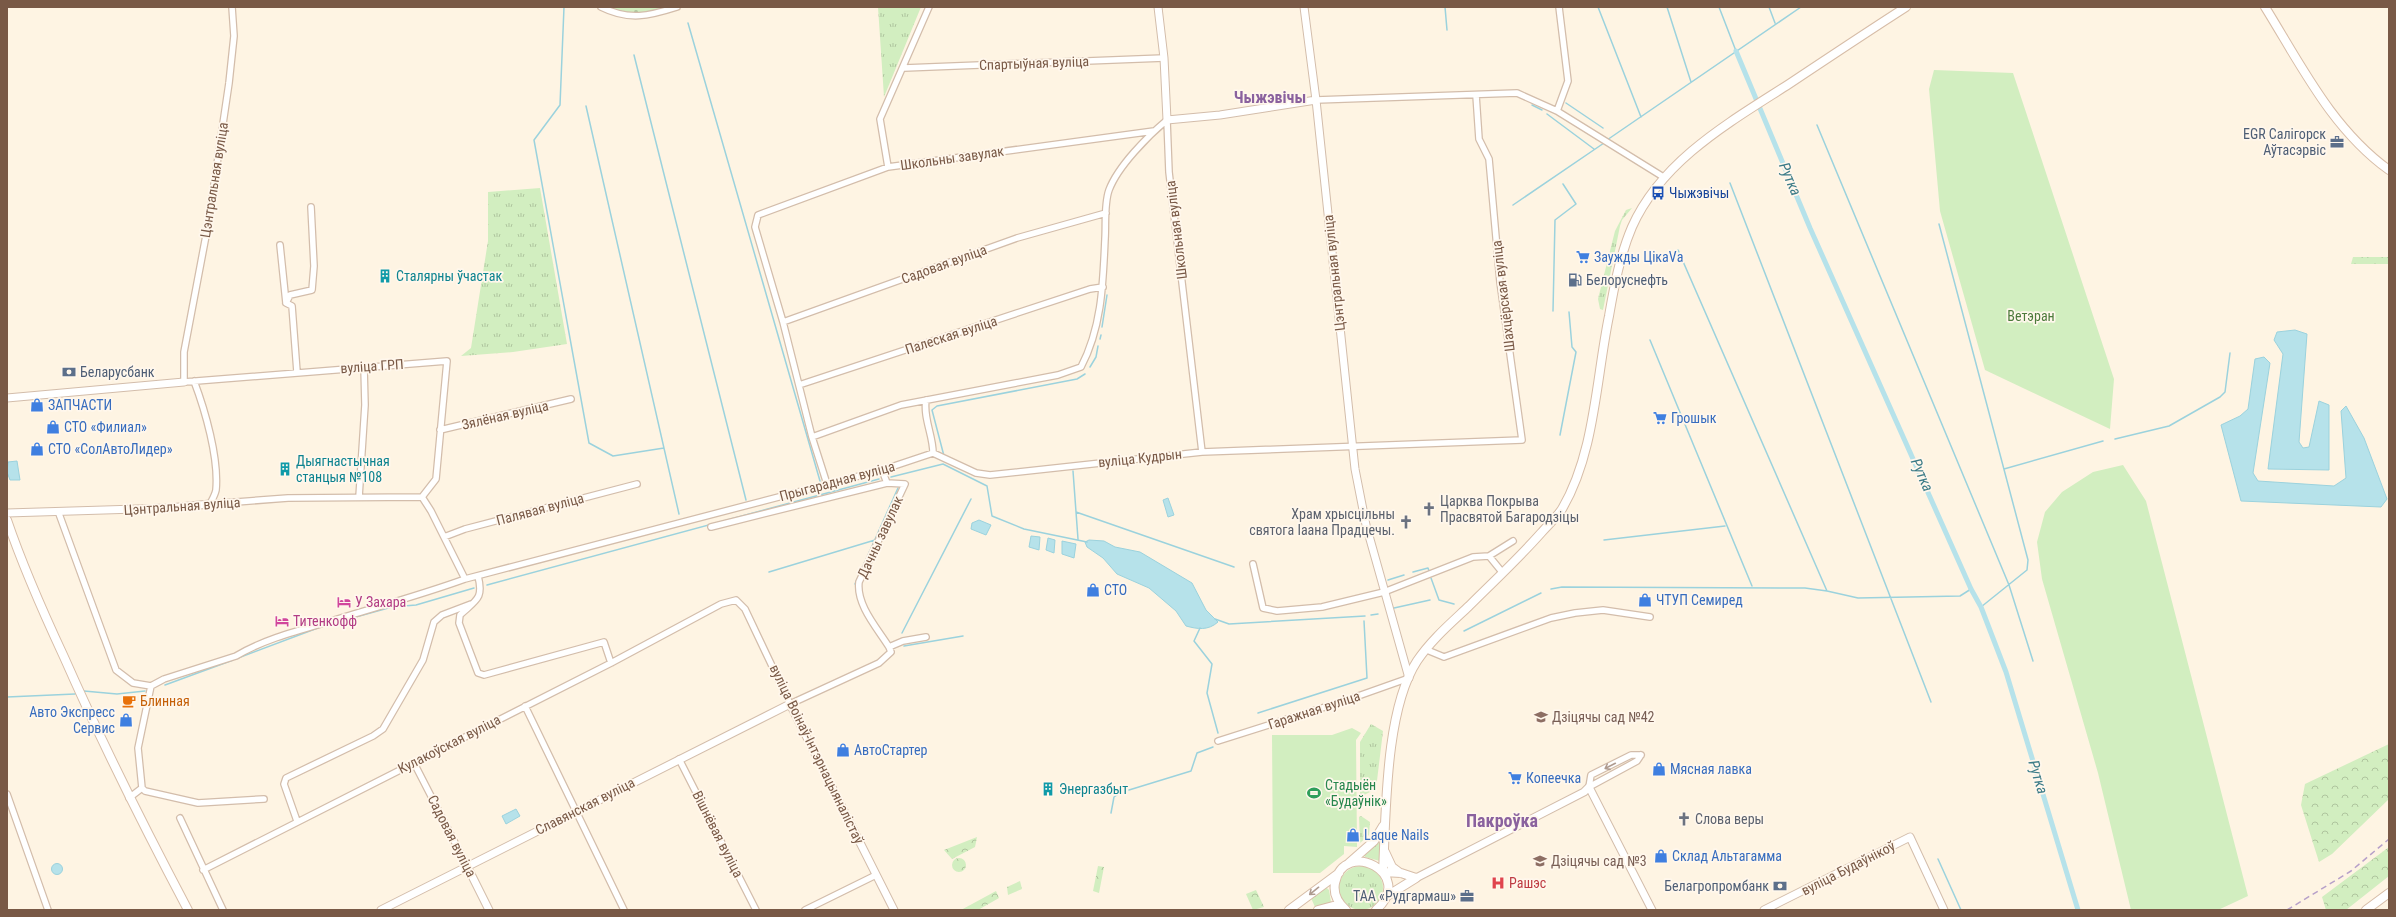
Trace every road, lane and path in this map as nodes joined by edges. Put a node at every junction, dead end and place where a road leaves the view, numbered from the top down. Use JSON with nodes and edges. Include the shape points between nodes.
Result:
{"nodes":[{"id":1,"x":232,"y":7,"type":"edge"},
{"id":2,"x":601,"y":7,"type":"edge"},
{"id":3,"x":677,"y":7,"type":"edge"},
{"id":4,"x":929,"y":7,"type":"edge"},
{"id":5,"x":1158,"y":7,"type":"edge"},
{"id":6,"x":1304,"y":7,"type":"edge"},
{"id":7,"x":1559,"y":7,"type":"edge"},
{"id":8,"x":1906,"y":7,"type":"edge"},
{"id":9,"x":2265,"y":7,"type":"edge"},
{"id":10,"x":1164,"y":58,"type":"junction"},
{"id":11,"x":904,"y":68,"type":"junction"},
{"id":12,"x":1476,"y":95,"type":"junction"},
{"id":13,"x":1316,"y":100,"type":"junction"},
{"id":14,"x":1557,"y":111,"type":"junction"},
{"id":15,"x":1167,"y":120,"type":"junction"},
{"id":16,"x":1154,"y":131,"type":"junction"},
{"id":17,"x":888,"y":167,"type":"junction"},
{"id":18,"x":2389,"y":170,"type":"edge"},
{"id":19,"x":1665,"y":178,"type":"junction"},
{"id":20,"x":311,"y":207,"type":"dead end"},
{"id":21,"x":1106,"y":214,"type":"junction"},
{"id":22,"x":280,"y":245,"type":"dead end"},
{"id":23,"x":1103,"y":286,"type":"junction"},
{"id":24,"x":286,"y":303,"type":"junction"},
{"id":25,"x":783,"y":322,"type":"junction"},
{"id":26,"x":364,"y":367,"type":"junction"},
{"id":27,"x":297,"y":372,"type":"junction"},
{"id":28,"x":184,"y":379,"type":"junction"},
{"id":29,"x":194,"y":381,"type":"junction"},
{"id":30,"x":799,"y":385,"type":"junction"},
{"id":31,"x":7,"y":398,"type":"edge"},
{"id":32,"x":571,"y":399,"type":"dead end"},
{"id":33,"x":926,"y":400,"type":"junction"},
{"id":34,"x":440,"y":430,"type":"junction"},
{"id":35,"x":812,"y":437,"type":"junction"},
{"id":36,"x":1352,"y":446,"type":"junction"},
{"id":37,"x":1202,"y":452,"type":"junction"},
{"id":38,"x":933,"y":453,"type":"junction"},
{"id":39,"x":882,"y":470,"type":"junction"},
{"id":40,"x":887,"y":483,"type":"junction"},
{"id":41,"x":637,"y":484,"type":"dead end"},
{"id":42,"x":827,"y":484,"type":"junction"},
{"id":43,"x":359,"y":497,"type":"junction"},
{"id":44,"x":422,"y":498,"type":"junction"},
{"id":45,"x":210,"y":504,"type":"junction"},
{"id":46,"x":58,"y":511,"type":"junction"},
{"id":47,"x":7,"y":513,"type":"edge"},
{"id":48,"x":7,"y":520,"type":"edge"},
{"id":49,"x":711,"y":527,"type":"dead end"},
{"id":50,"x":444,"y":537,"type":"junction"},
{"id":51,"x":1513,"y":541,"type":"dead end"},
{"id":52,"x":1489,"y":556,"type":"junction"},
{"id":53,"x":1253,"y":564,"type":"dead end"},
{"id":54,"x":1502,"y":572,"type":"junction"},
{"id":55,"x":478,"y":576,"type":"junction"},
{"id":56,"x":465,"y":578,"type":"junction"},
{"id":57,"x":1384,"y":592,"type":"junction"},
{"id":58,"x":736,"y":600,"type":"joint"},
{"id":59,"x":471,"y":604,"type":"junction"},
{"id":60,"x":1650,"y":617,"type":"dead end"},
{"id":61,"x":926,"y":637,"type":"dead end"},
{"id":62,"x":889,"y":647,"type":"junction"},
{"id":63,"x":1427,"y":650,"type":"junction"},
{"id":64,"x":611,"y":661,"type":"junction"},
{"id":65,"x":1409,"y":678,"type":"junction"},
{"id":66,"x":151,"y":686,"type":"junction"},
{"id":67,"x":790,"y":704,"type":"junction"},
{"id":68,"x":525,"y":706,"type":"junction"},
{"id":69,"x":1218,"y":741,"type":"dead end"},
{"id":70,"x":680,"y":759,"type":"junction"},
{"id":71,"x":414,"y":763,"type":"junction"},
{"id":72,"x":142,"y":788,"type":"junction"},
{"id":73,"x":1588,"y":788,"type":"junction"},
{"id":74,"x":7,"y":794,"type":"edge"},
{"id":75,"x":129,"y":798,"type":"junction"},
{"id":76,"x":264,"y":799,"type":"dead end"},
{"id":77,"x":576,"y":811,"type":"junction"},
{"id":78,"x":180,"y":818,"type":"dead end"},
{"id":79,"x":296,"y":819,"type":"junction"},
{"id":80,"x":1384,"y":823,"type":"junction"},
{"id":81,"x":1384,"y":850,"type":"junction"},
{"id":82,"x":467,"y":866,"type":"junction"},
{"id":83,"x":202,"y":868,"type":"junction"},
{"id":84,"x":1342,"y":870,"type":"junction"},
{"id":85,"x":1383,"y":872,"type":"junction"},
{"id":86,"x":876,"y":874,"type":"junction"},
{"id":87,"x":1401,"y":874,"type":"junction"},
{"id":88,"x":1416,"y":878,"type":"junction"},
{"id":89,"x":2389,"y":892,"type":"edge"},
{"id":90,"x":1387,"y":896,"type":"junction"},
{"id":91,"x":1344,"y":908,"type":"edge"},
{"id":92,"x":1380,"y":908,"type":"edge"},
{"id":93,"x":48,"y":910,"type":"edge"},
{"id":94,"x":188,"y":910,"type":"edge"},
{"id":95,"x":223,"y":910,"type":"edge"},
{"id":96,"x":381,"y":910,"type":"edge"},
{"id":97,"x":489,"y":910,"type":"edge"},
{"id":98,"x":624,"y":910,"type":"edge"},
{"id":99,"x":756,"y":910,"type":"edge"},
{"id":100,"x":805,"y":910,"type":"edge"},
{"id":101,"x":894,"y":910,"type":"edge"},
{"id":102,"x":1290,"y":910,"type":"edge"},
{"id":103,"x":1318,"y":910,"type":"edge"},
{"id":104,"x":1652,"y":910,"type":"edge"},
{"id":105,"x":1764,"y":910,"type":"edge"},
{"id":106,"x":1944,"y":910,"type":"edge"},
{"id":107,"x":2366,"y":910,"type":"edge"}],
"edges":[{"from":1,"to":28,"type":"street","name":"Цэнтральная вуліца","via":[[234,36],[229,82],[208,225],[184,352]]},
{"from":2,"to":3,"type":"street","via":[[628,17],[655,14]]},
{"from":4,"to":11,"type":"street"},
{"from":5,"to":10,"type":"street","name":"Школьная вуліца"},
{"from":6,"to":13,"type":"street","name":"Цэнтральная вуліца"},
{"from":7,"to":14,"type":"street","via":[[1568,81]]},
{"from":8,"to":19,"type":"main road","via":[[1707,138]]},
{"from":9,"to":18,"type":"main road","via":[[2343,129]]},
{"from":10,"to":11,"type":"street","name":"Спартыўная вуліца"},
{"from":10,"to":15,"type":"street","name":"Школьная вуліца"},
{"from":11,"to":17,"type":"street","via":[[880,119]]},
{"from":12,"to":13,"type":"street"},
{"from":12,"to":14,"type":"street","via":[[1517,93]]},
{"from":12,"to":36,"type":"street","name":"Шахцёрская вуліца","via":[[1479,139],[1489,158],[1500,282],[1522,440]]},
{"from":13,"to":15,"type":"street","via":[[1220,115]]},
{"from":13,"to":36,"type":"street","name":"Цэнтральная вуліца"},
{"from":14,"to":19,"type":"street"},
{"from":15,"to":16,"type":"street"},
{"from":15,"to":37,"type":"street","name":"Школьная вуліца","via":[[1168,172]]},
{"from":16,"to":17,"type":"street","name":"Школьны завулак"},
{"from":16,"to":21,"type":"street","via":[[1120,171],[1109,190]]},
{"from":17,"to":25,"type":"street","name":"Школьны завулак","via":[[758,215],[755,227]]},
{"from":19,"to":54,"type":"main road","via":[[1639,214],[1622,256],[1584,455],[1573,487],[1560,511],[1528,548]]},
{"from":20,"to":24,"type":"street","via":[[314,266],[312,290],[290,295]]},
{"from":21,"to":23,"type":"street"},
{"from":21,"to":25,"type":"street","name":"Садовая вуліца","via":[[1017,238]]},
{"from":22,"to":24,"type":"street"},
{"from":23,"to":30,"type":"street","name":"Палеская вуліца"},
{"from":23,"to":33,"type":"street","via":[[1093,340],[1080,367],[1058,375]]},
{"from":24,"to":27,"type":"street","via":[[292,306]]},
{"from":25,"to":30,"type":"street"},
{"from":26,"to":27,"type":"street","name":"вуліца ГРП"},
{"from":26,"to":34,"type":"street","name":"вуліца ГРП","via":[[447,361]]},
{"from":26,"to":43,"type":"street"},
{"from":27,"to":29,"type":"street","name":"вуліца ГРП"},
{"from":28,"to":29,"type":"street","name":"вуліца ГРП"},
{"from":28,"to":31,"type":"street"},
{"from":29,"to":45,"type":"street","via":[[209,436],[215,471],[216,491]]},
{"from":30,"to":35,"type":"street"},
{"from":32,"to":34,"type":"street","name":"Зялёная вуліца"},
{"from":33,"to":35,"type":"street","via":[[901,405]]},
{"from":33,"to":38,"type":"street","via":[[924,410],[933,442]]},
{"from":34,"to":44,"type":"street","via":[[436,479]]},
{"from":35,"to":42,"type":"street"},
{"from":36,"to":37,"type":"street","name":"вуліца Кудрын"},
{"from":36,"to":57,"type":"street","name":"Цэнтральная вуліца","via":[[1366,525]]},
{"from":37,"to":38,"type":"street","name":"вуліца Кудрын","via":[[990,475],[976,473]]},
{"from":38,"to":39,"type":"street","name":"Прыгарадная вуліца"},
{"from":39,"to":40,"type":"street"},
{"from":39,"to":42,"type":"street","name":"Прыгарадная вуліца"},
{"from":40,"to":49,"type":"street"},
{"from":40,"to":62,"type":"street","name":"Дачны завулак","via":[[905,484],[859,582],[858,591],[861,601]]},
{"from":41,"to":50,"type":"street","name":"Палявая вуліца","via":[[465,529]]},
{"from":42,"to":55,"type":"street","name":"Прыгарадная вуліца"},
{"from":43,"to":44,"type":"street","name":"Цэнтральная вуліца"},
{"from":43,"to":45,"type":"street","name":"Цэнтральная вуліца","via":[[288,498]]},
{"from":44,"to":50,"type":"street"},
{"from":45,"to":46,"type":"street","name":"Цэнтральная вуліца","via":[[169,508]]},
{"from":46,"to":47,"type":"street","name":"Цэнтральная вуліца"},
{"from":46,"to":66,"type":"street","via":[[116,670],[133,683]]},
{"from":48,"to":75,"type":"main road","via":[[39,602]]},
{"from":50,"to":56,"type":"street"},
{"from":51,"to":52,"type":"street"},
{"from":52,"to":54,"type":"street"},
{"from":52,"to":57,"type":"street","via":[[1472,557]]},
{"from":53,"to":57,"type":"street","via":[[1263,608],[1278,611],[1322,606]]},
{"from":54,"to":63,"type":"main road"},
{"from":55,"to":56,"type":"street"},
{"from":55,"to":59,"type":"street","via":[[482,590],[478,601]]},
{"from":56,"to":66,"type":"street","via":[[427,592],[308,627]]},
{"from":57,"to":65,"type":"street","name":"Цэнтральная вуліца"},
{"from":58,"to":64,"type":"street","name":"Кулакоўская вуліца","via":[[721,604]]},
{"from":58,"to":67,"type":"street","name":"вуліца Воінаў-Інтэрнацыяналістаў","via":[[745,609]]},
{"from":59,"to":64,"type":"street","via":[[460,615],[459,623],[478,673],[484,674],[604,642]]},
{"from":59,"to":79,"type":"street","via":[[442,615],[434,622],[423,660],[383,729],[286,778],[284,784]]},
{"from":60,"to":63,"type":"street","via":[[1603,610],[1575,613],[1551,618],[1444,657]]},
{"from":61,"to":62,"type":"street","via":[[903,641]]},
{"from":62,"to":67,"type":"street","via":[[891,652],[879,663]]},
{"from":63,"to":65,"type":"main road"},
{"from":64,"to":68,"type":"street","name":"Кулакоўская вуліца"},
{"from":65,"to":69,"type":"street","name":"Гаражная вуліца"},
{"from":65,"to":80,"type":"main road","via":[[1398,710]]},
{"from":66,"to":72,"type":"street","via":[[138,748]]},
{"from":67,"to":70,"type":"street","name":"Славянская вуліца"},
{"from":67,"to":86,"type":"street","name":"вуліца Воінаў-Інтэрнацыяналістаў"},
{"from":68,"to":71,"type":"street","name":"Кулакоўская вуліца"},
{"from":68,"to":77,"type":"street"},
{"from":70,"to":77,"type":"street","name":"Славянская вуліца"},
{"from":70,"to":99,"type":"street","name":"Вішнёвая вуліца"},
{"from":71,"to":79,"type":"street","name":"Кулакоўская вуліца"},
{"from":71,"to":82,"type":"street","name":"Садовая вуліца"},
{"from":72,"to":75,"type":"street"},
{"from":72,"to":76,"type":"street","via":[[145,791],[198,803]]},
{"from":73,"to":73,"type":"street","one_way":true,"via":[[1637,761],[1641,755],[1631,755],[1591,775]]},
{"from":73,"to":88,"type":"street"},
{"from":73,"to":104,"type":"street"},
{"from":74,"to":93,"type":"street"},
{"from":75,"to":94,"type":"main road"},
{"from":77,"to":82,"type":"street","name":"Славянская вуліца"},
{"from":77,"to":98,"type":"street"},
{"from":78,"to":83,"type":"street"},
{"from":79,"to":83,"type":"street","name":"Кулакоўская вуліца"},
{"from":80,"to":81,"type":"main road"},
{"from":80,"to":84,"type":"main road","via":[[1374,841]]},
{"from":81,"to":85,"type":"main road"},
{"from":81,"to":87,"type":"main road","via":[[1392,867]]},
{"from":82,"to":96,"type":"street","name":"Славянская вуліца"},
{"from":82,"to":97,"type":"street","name":"Садовая вуліца"},
{"from":83,"to":95,"type":"street"},
{"from":84,"to":85,"type":"main road","via":[[1357,862],[1369,862]]},
{"from":84,"to":91,"type":"main road","via":[[1336,879],[1335,894]]},
{"from":84,"to":102,"type":"main road","one_way":true},
{"from":85,"to":87,"type":"main road"},
{"from":85,"to":90,"type":"main road","via":[[1387,880]]},
{"from":86,"to":100,"type":"street"},
{"from":86,"to":101,"type":"street","name":"вуліца Воінаў-Інтэрнацыяналістаў"},
{"from":87,"to":88,"type":"main road"},
{"from":88,"to":90,"type":"main road"},
{"from":89,"to":107,"type":"main road"},
{"from":90,"to":92,"type":"main road"},
{"from":91,"to":103,"type":"main road","via":[[1333,906]]},
{"from":105,"to":106,"type":"street","name":"вуліца Будаўнікоў","via":[[1910,837]]}]}
